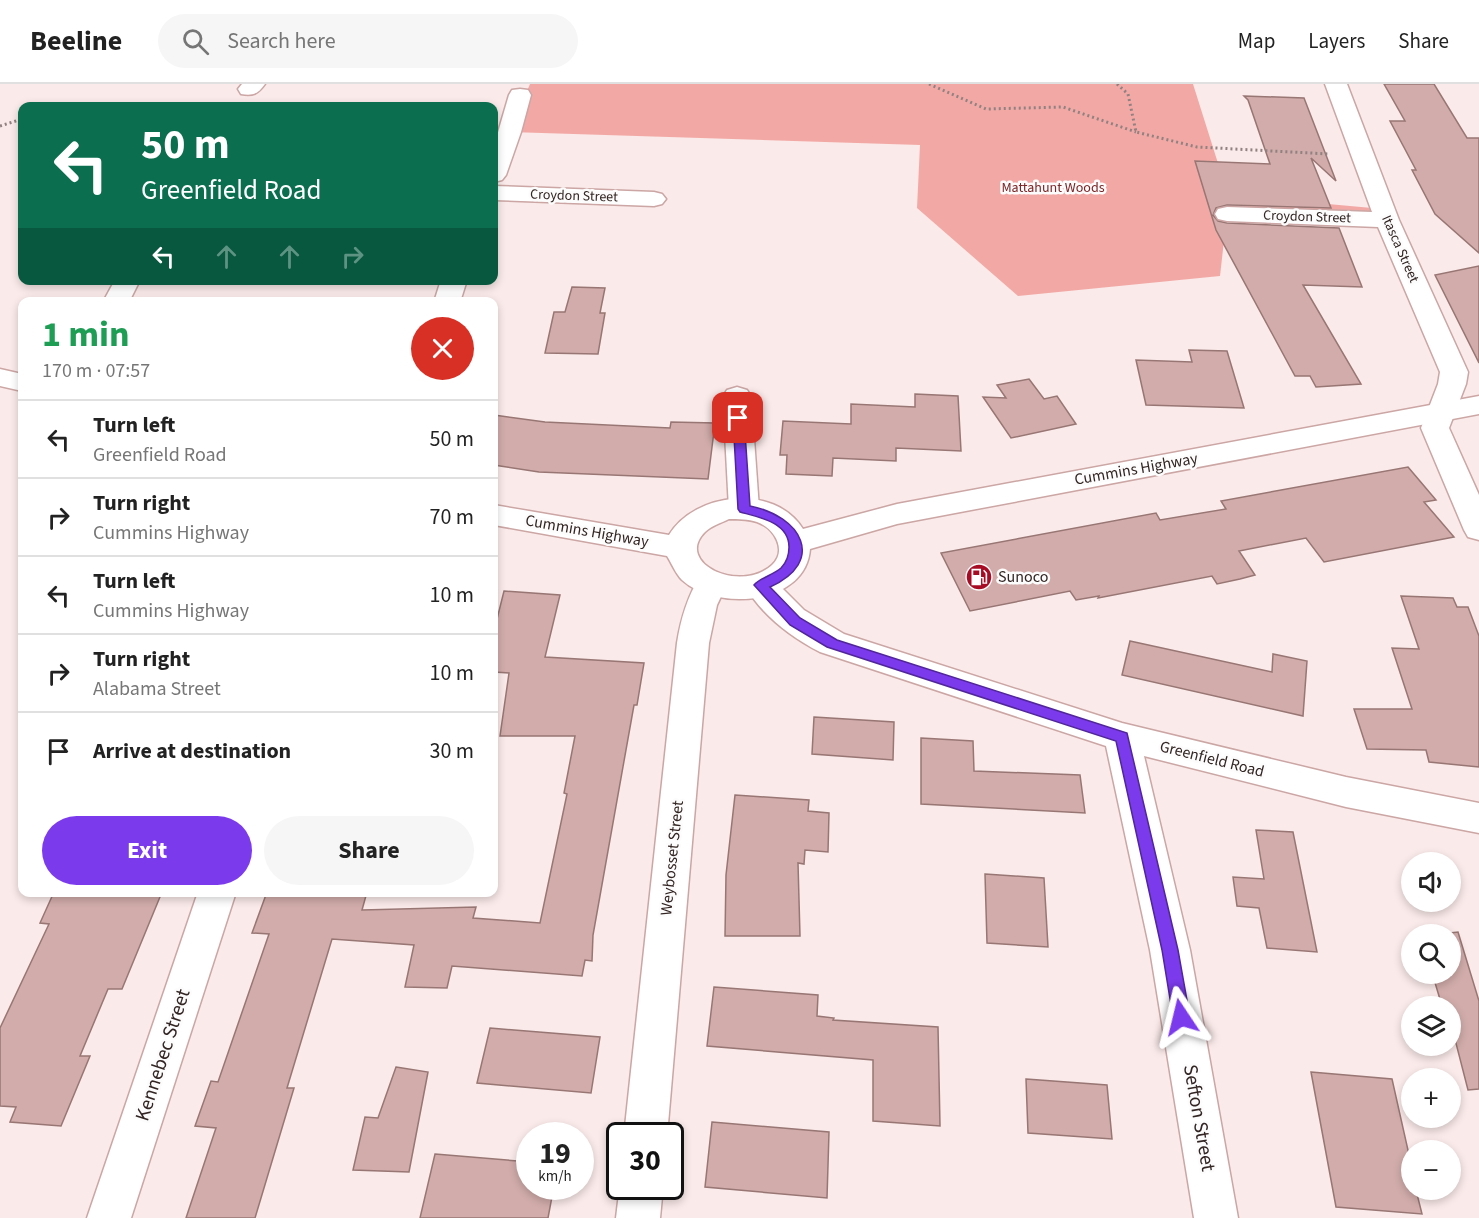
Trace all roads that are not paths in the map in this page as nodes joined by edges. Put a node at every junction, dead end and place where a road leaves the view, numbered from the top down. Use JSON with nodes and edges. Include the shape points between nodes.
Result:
{"nodes":[{"id":1,"x":1336,"y":84,"type":"edge"},
{"id":2,"x":520,"y":95,"type":"dead end"},
{"id":3,"x":498,"y":164,"type":"edge"},
{"id":4,"x":498,"y":193,"type":"edge"},
{"id":5,"x":654,"y":199,"type":"dead end"},
{"id":6,"x":1227,"y":214,"type":"dead end"},
{"id":7,"x":1387,"y":220,"type":"junction"},
{"id":8,"x":0,"y":376,"type":"edge"},
{"id":9,"x":18,"y":382,"type":"edge"},
{"id":10,"x":737,"y":396,"type":"dead end"},
{"id":11,"x":1479,"y":405,"type":"edge"},
{"id":12,"x":1441,"y":412,"type":"junction"},
{"id":13,"x":744,"y":509,"type":"junction"},
{"id":14,"x":498,"y":516,"type":"edge"},
{"id":15,"x":1479,"y":530,"type":"edge"},
{"id":16,"x":795,"y":542,"type":"junction"},
{"id":17,"x":680,"y":548,"type":"junction"},
{"id":18,"x":711,"y":584,"type":"junction"},
{"id":19,"x":761,"y":585,"type":"junction"},
{"id":20,"x":1122,"y":737,"type":"junction"},
{"id":21,"x":1479,"y":818,"type":"edge"},
{"id":22,"x":215,"y":897,"type":"edge"},
{"id":23,"x":646,"y":1122,"type":"edge"},
{"id":24,"x":640,"y":1200,"type":"edge"},
{"id":25,"x":109,"y":1218,"type":"edge"},
{"id":26,"x":638,"y":1218,"type":"edge"},
{"id":27,"x":1216,"y":1218,"type":"edge"}],
"edges":[{"from":1,"to":7,"type":"street","name":"Itasca Street"},
{"from":2,"to":3,"type":"street"},
{"from":4,"to":5,"type":"street","name":"Croydon Street"},
{"from":6,"to":7,"type":"street","name":"Croydon Street"},
{"from":7,"to":12,"type":"street","name":"Itasca Street","via":[[1454,372]]},
{"from":8,"to":9,"type":"street"},
{"from":10,"to":13,"type":"street"},
{"from":11,"to":12,"type":"street","name":"Cummins Highway"},
{"from":12,"to":15,"type":"street","name":"Itasca Street","via":[[1435,428]]},
{"from":12,"to":16,"type":"street","name":"Cummins Highway","via":[[897,514]]},
{"from":13,"to":16,"type":"street","via":[[778,519]]},
{"from":13,"to":17,"type":"street","via":[[708,514],[684,534]]},
{"from":14,"to":17,"type":"street","name":"Cummins Highway"},
{"from":16,"to":19,"type":"street","via":[[789,568]]},
{"from":17,"to":18,"type":"street","via":[[691,573]]},
{"from":18,"to":19,"type":"street","via":[[742,589]]},
{"from":18,"to":23,"type":"street","name":"Weybosset Street","via":[[696,622],[693,643]]},
{"from":19,"to":20,"type":"street","name":"Greenfield Road","via":[[795,622],[832,643]]},
{"from":20,"to":21,"type":"street","name":"Greenfield Road","via":[[1346,792]]},
{"from":20,"to":27,"type":"street","name":"Sefton Street","via":[[1170,950]]},
{"from":22,"to":25,"type":"street","name":"Kennebec Street"},
{"from":24,"to":26,"type":"street"}]}
